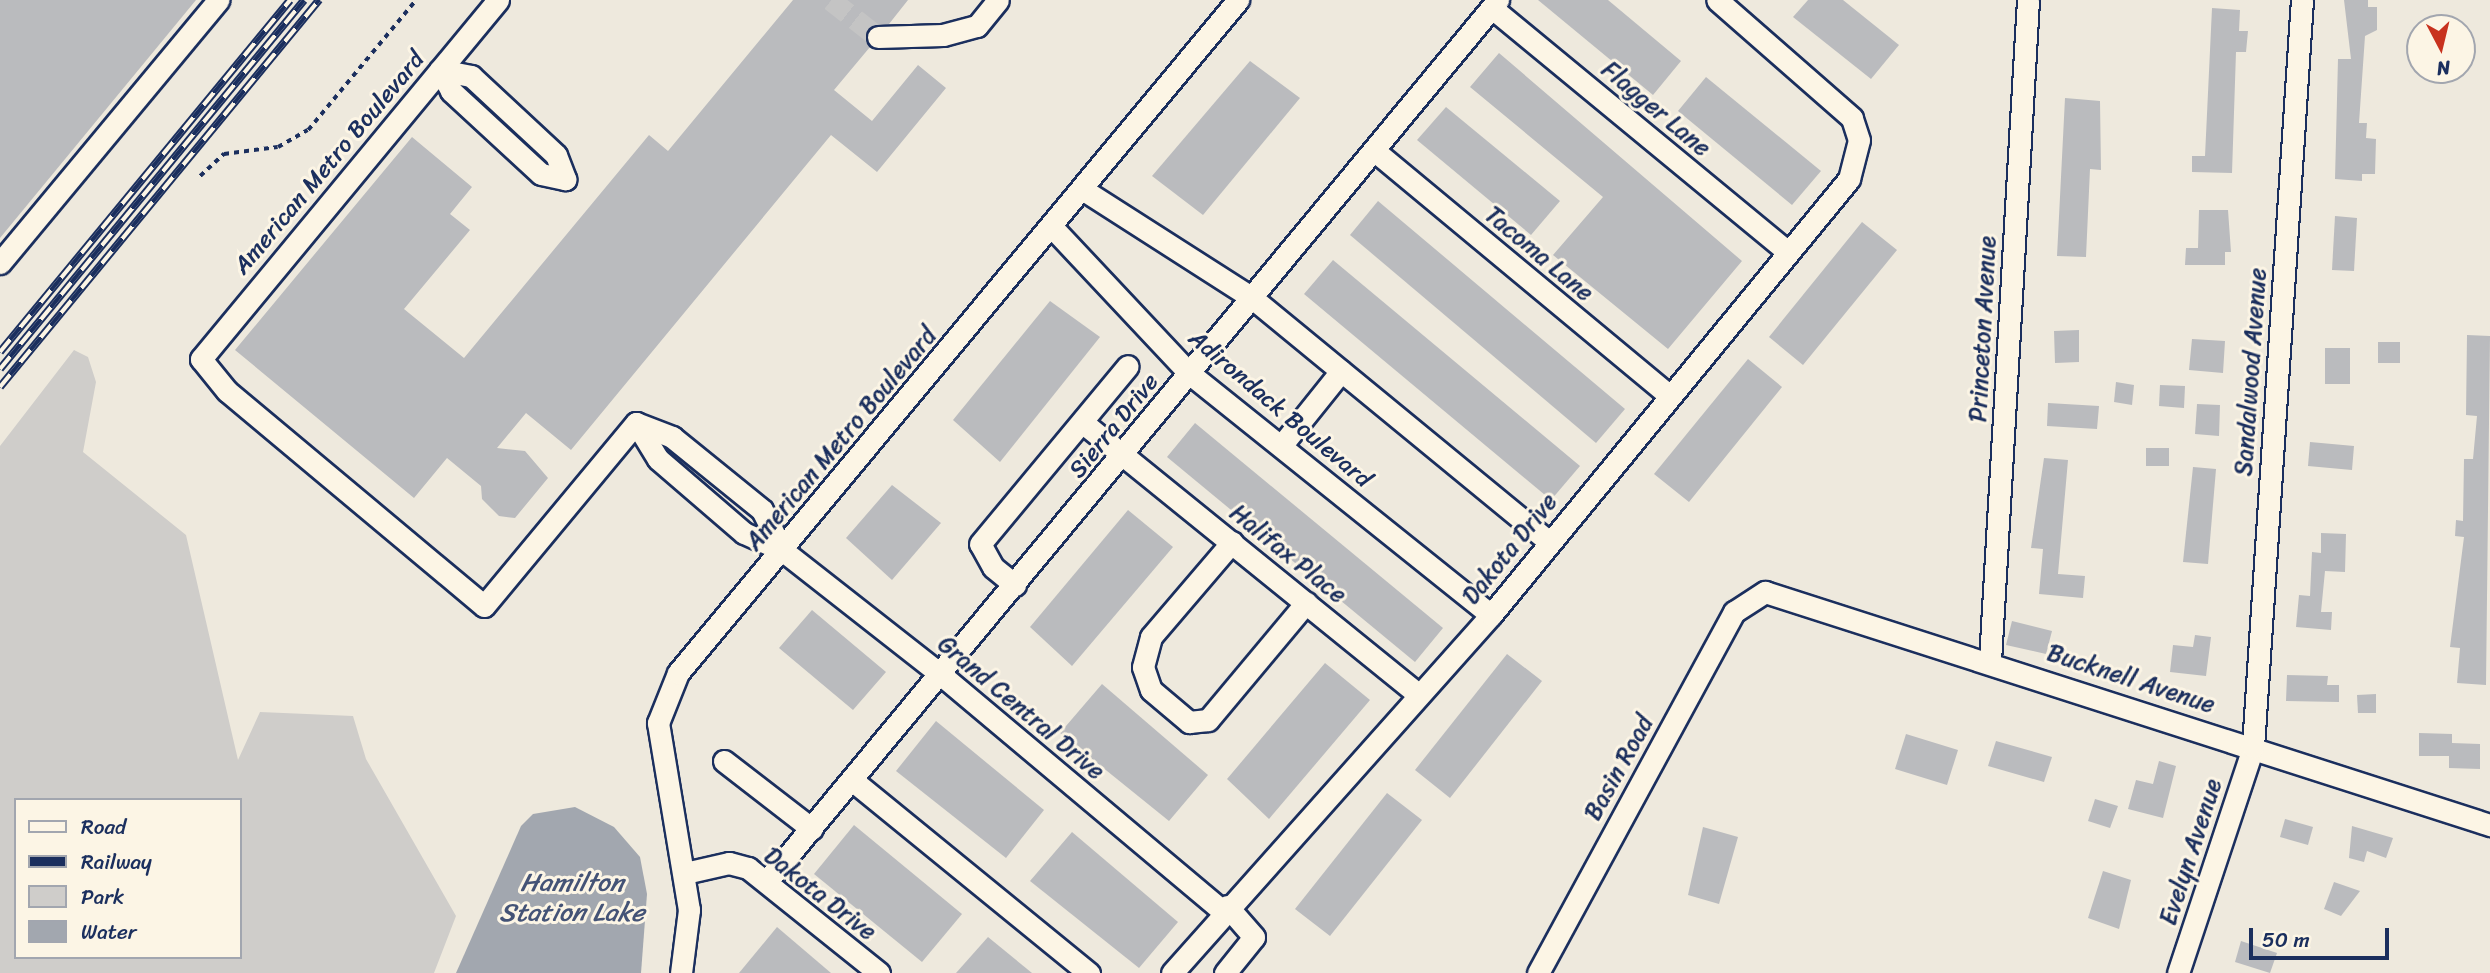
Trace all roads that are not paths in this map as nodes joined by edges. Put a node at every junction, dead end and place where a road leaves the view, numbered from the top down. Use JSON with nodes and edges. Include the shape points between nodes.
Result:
{"nodes":[{"id":1,"x":218,"y":0,"type":"edge"},
{"id":2,"x":498,"y":0,"type":"edge"},
{"id":3,"x":998,"y":0,"type":"edge"},
{"id":4,"x":1238,"y":0,"type":"edge"},
{"id":5,"x":2028,"y":0,"type":"edge"},
{"id":6,"x":2302,"y":0,"type":"edge"},
{"id":7,"x":1726,"y":3,"type":"edge"},
{"id":8,"x":1495,"y":4,"type":"edge"},
{"id":9,"x":878,"y":37,"type":"tunnel mouth"},
{"id":10,"x":440,"y":70,"type":"junction"},
{"id":11,"x":1376,"y":152,"type":"junction"},
{"id":12,"x":1082,"y":190,"type":"junction"},
{"id":13,"x":1051,"y":226,"type":"junction"},
{"id":14,"x":1787,"y":251,"type":"junction"},
{"id":15,"x":0,"y":262,"type":"edge"},
{"id":16,"x":1251,"y":297,"type":"junction"},
{"id":17,"x":1128,"y":366,"type":"dead end"},
{"id":18,"x":1341,"y":371,"type":"junction"},
{"id":19,"x":1189,"y":373,"type":"junction"},
{"id":20,"x":1670,"y":396,"type":"junction"},
{"id":21,"x":1082,"y":422,"type":"junction"},
{"id":22,"x":1281,"y":446,"type":"junction"},
{"id":23,"x":1126,"y":456,"type":"junction"},
{"id":24,"x":1232,"y":542,"type":"junction"},
{"id":25,"x":1549,"y":542,"type":"junction"},
{"id":26,"x":782,"y":550,"type":"junction"},
{"id":27,"x":1015,"y":585,"type":"junction"},
{"id":28,"x":1754,"y":594,"type":"joint"},
{"id":29,"x":1306,"y":603,"type":"junction"},
{"id":30,"x":1491,"y":615,"type":"junction"},
{"id":31,"x":1990,"y":661,"type":"junction"},
{"id":32,"x":939,"y":673,"type":"junction"},
{"id":33,"x":1417,"y":693,"type":"junction"},
{"id":34,"x":2253,"y":747,"type":"junction"},
{"id":35,"x":724,"y":761,"type":"dead end"},
{"id":36,"x":852,"y":780,"type":"junction"},
{"id":37,"x":2490,"y":825,"type":"edge"},
{"id":38,"x":812,"y":830,"type":"junction"},
{"id":39,"x":685,"y":873,"type":"junction"},
{"id":40,"x":766,"y":881,"type":"junction"},
{"id":41,"x":1225,"y":909,"type":"junction"},
{"id":42,"x":875,"y":972,"type":"edge"},
{"id":43,"x":681,"y":973,"type":"edge"},
{"id":44,"x":1088,"y":973,"type":"edge"},
{"id":45,"x":1172,"y":973,"type":"edge"},
{"id":46,"x":1225,"y":973,"type":"edge"},
{"id":47,"x":1538,"y":973,"type":"edge"},
{"id":48,"x":2178,"y":973,"type":"edge"}],
"edges":[{"from":1,"to":15,"type":"street"},
{"from":2,"to":10,"type":"street","name":"American Metro Boulevard"},
{"from":3,"to":9,"type":"street","via":[[977,26],[943,35]]},
{"from":4,"to":12,"type":"street","name":"American Metro Boulevard"},
{"from":5,"to":31,"type":"street","name":"Princeton Avenue"},
{"from":6,"to":34,"type":"street","name":"Sandalwood Avenue"},
{"from":7,"to":14,"type":"street","name":"Dakota Drive","via":[[1833,97],[1852,118],[1859,140],[1849,179]]},
{"from":8,"to":11,"type":"street","name":"Sierra Drive"},
{"from":8,"to":14,"type":"street","name":"Flagger Lane"},
{"from":10,"to":10,"type":"street","via":[[451,91],[541,173],[565,179],[556,155],[471,76]]},
{"from":10,"to":26,"type":"street","name":"American Metro Boulevard","via":[[201,359],[227,391],[484,606],[636,423],[672,437],[762,510]]},
{"from":11,"to":16,"type":"street","name":"Sierra Drive"},
{"from":11,"to":20,"type":"street","name":"Tacoma Lane"},
{"from":12,"to":13,"type":"street","name":"American Metro Boulevard"},
{"from":12,"to":16,"type":"street"},
{"from":13,"to":19,"type":"street","name":"Adirondack Boulevard"},
{"from":13,"to":26,"type":"street","name":"American Metro Boulevard"},
{"from":14,"to":20,"type":"street","name":"Dakota Drive"},
{"from":16,"to":18,"type":"street"},
{"from":16,"to":19,"type":"street","name":"Sierra Drive"},
{"from":17,"to":21,"type":"street"},
{"from":18,"to":22,"type":"street"},
{"from":18,"to":25,"type":"street"},
{"from":19,"to":22,"type":"street","name":"Adirondack Boulevard"},
{"from":19,"to":23,"type":"street","name":"Sierra Drive"},
{"from":20,"to":25,"type":"street","name":"Dakota Drive"},
{"from":21,"to":23,"type":"street","name":"Halifax Place"},
{"from":21,"to":27,"type":"street","via":[[980,544],[993,567]]},
{"from":22,"to":30,"type":"street","name":"Adirondack Boulevard"},
{"from":23,"to":24,"type":"street","name":"Halifax Place"},
{"from":23,"to":27,"type":"street","name":"Sierra Drive"},
{"from":24,"to":29,"type":"street","name":"Halifax Place"},
{"from":24,"to":29,"type":"street","via":[[1151,637],[1143,667],[1151,690],[1189,722],[1208,720]]},
{"from":25,"to":30,"type":"street","name":"Dakota Drive"},
{"from":26,"to":32,"type":"street","name":"Grand Central Drive"},
{"from":26,"to":39,"type":"street","name":"American Metro Boulevard","via":[[678,673],[661,709],[665,793]]},
{"from":27,"to":32,"type":"street","name":"Sierra Drive"},
{"from":28,"to":31,"type":"street","name":"Bucknell Avenue","via":[[1780,594]]},
{"from":28,"to":47,"type":"street","name":"Basin Road","via":[[1734,612]]},
{"from":29,"to":33,"type":"street","name":"Halifax Place"},
{"from":30,"to":33,"type":"street","name":"Dakota Drive"},
{"from":31,"to":34,"type":"street","name":"Bucknell Avenue"},
{"from":32,"to":36,"type":"street","name":"Sierra Drive"},
{"from":32,"to":41,"type":"street","name":"Grand Central Drive"},
{"from":33,"to":41,"type":"street","name":"Dakota Drive"},
{"from":34,"to":37,"type":"street","name":"Bucknell Avenue"},
{"from":34,"to":48,"type":"street","name":"Evelyn Avenue"},
{"from":35,"to":38,"type":"street"},
{"from":36,"to":38,"type":"street","name":"Sierra Drive"},
{"from":36,"to":44,"type":"street"},
{"from":38,"to":40,"type":"street","name":"Sierra Drive"},
{"from":39,"to":40,"type":"street","name":"Dakota Drive","via":[[729,863]]},
{"from":39,"to":43,"type":"street","name":"American Metro Boulevard","via":[[689,910]]},
{"from":40,"to":42,"type":"street","name":"Dakota Drive"},
{"from":41,"to":45,"type":"street","name":"Dakota Drive"},
{"from":41,"to":46,"type":"street","name":"Grand Central Drive","via":[[1254,937]]}]}
